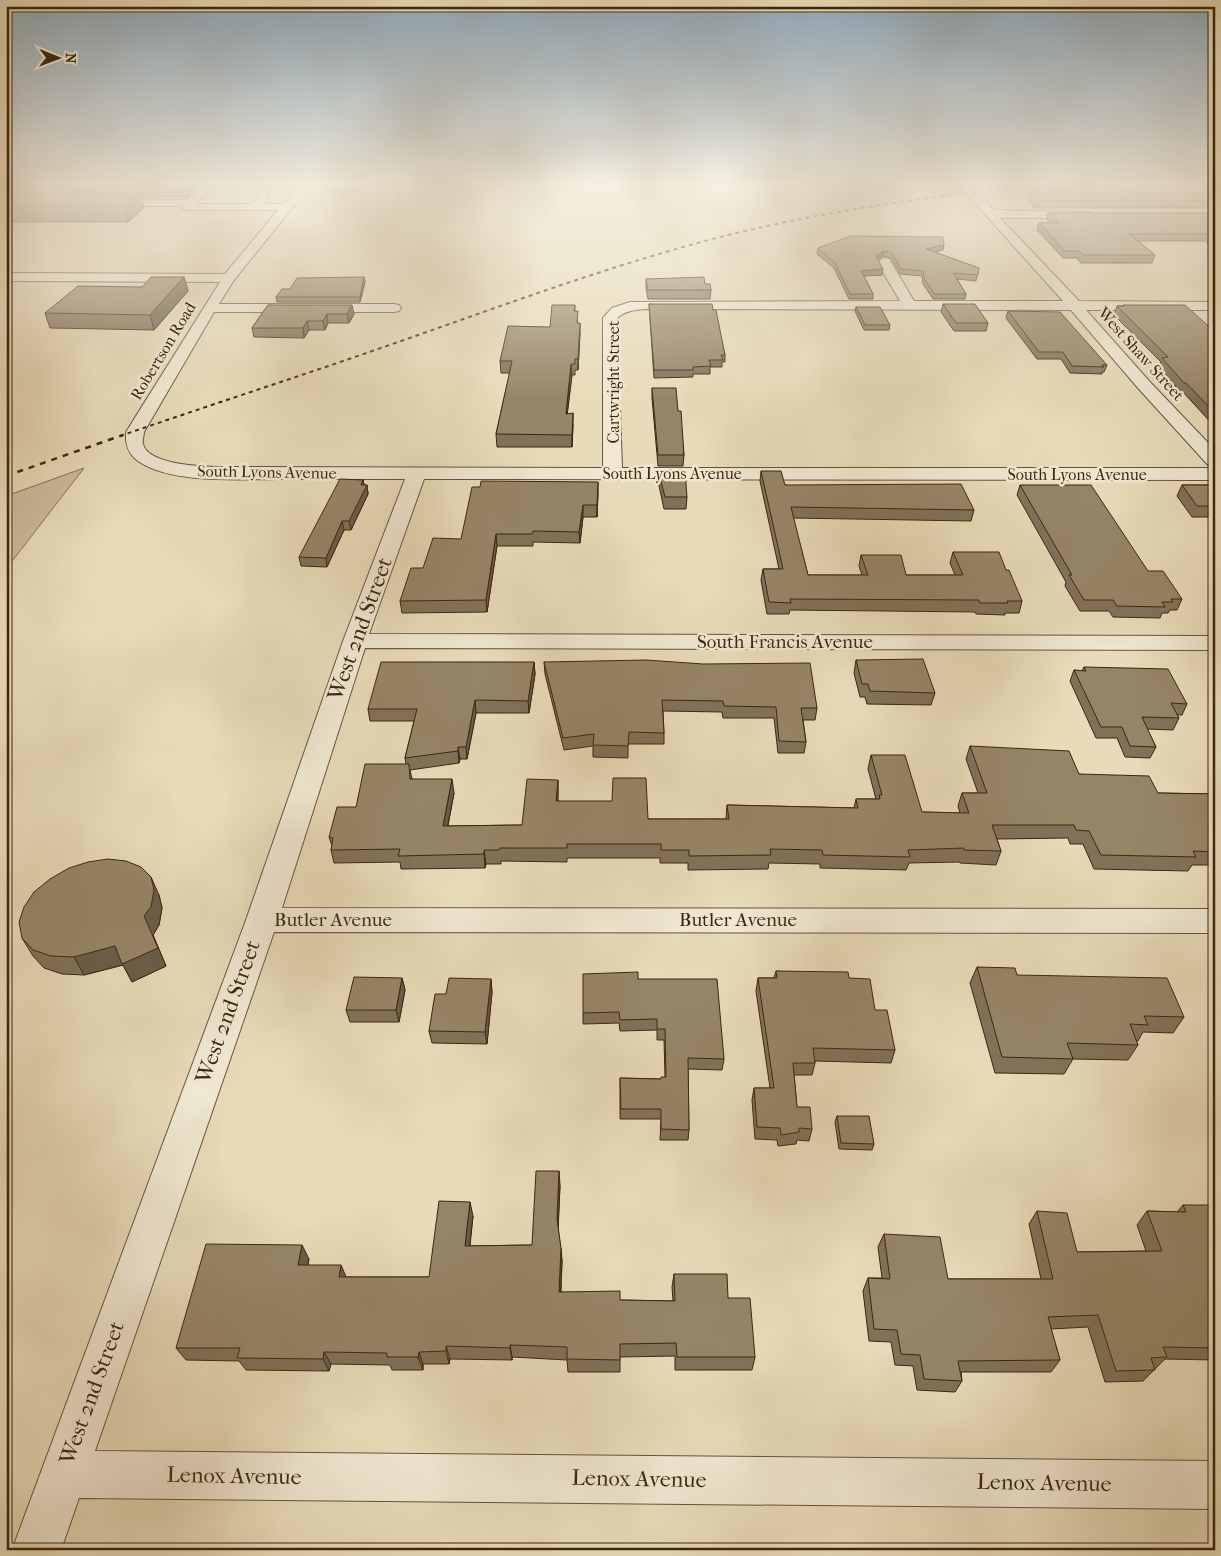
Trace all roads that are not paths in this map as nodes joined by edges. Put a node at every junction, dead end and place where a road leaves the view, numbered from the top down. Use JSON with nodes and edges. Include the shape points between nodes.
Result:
{"nodes":[{"id":1,"x":240,"y":255,"type":"edge"},
{"id":2,"x":1028,"y":255,"type":"edge"},
{"id":3,"x":884,"y":262,"type":"dead end"},
{"id":4,"x":6,"y":277,"type":"edge"},
{"id":5,"x":229,"y":278,"type":"junction"},
{"id":6,"x":910,"y":306,"type":"junction"},
{"id":7,"x":1075,"y":306,"type":"junction"},
{"id":8,"x":1215,"y":306,"type":"edge"},
{"id":9,"x":209,"y":308,"type":"junction"},
{"id":10,"x":394,"y":308,"type":"dead end"},
{"id":11,"x":136,"y":449,"type":"joint"},
{"id":12,"x":1215,"y":461,"type":"edge"},
{"id":13,"x":613,"y":472,"type":"junction"},
{"id":14,"x":417,"y":473,"type":"junction"},
{"id":15,"x":1215,"y":474,"type":"edge"},
{"id":16,"x":355,"y":641,"type":"junction"},
{"id":17,"x":1215,"y":643,"type":"edge"},
{"id":18,"x":262,"y":920,"type":"junction"},
{"id":19,"x":1215,"y":921,"type":"edge"},
{"id":20,"x":63,"y":1474,"type":"junction"},
{"id":21,"x":1215,"y":1485,"type":"edge"},
{"id":22,"x":36,"y":1550,"type":"edge"}],
"edges":[{"from":1,"to":5,"type":"street","name":"Robertson Road"},
{"from":2,"to":7,"type":"street","name":"West Shaw Street"},
{"from":3,"to":6,"type":"street"},
{"from":4,"to":5,"type":"street"},
{"from":5,"to":9,"type":"street","name":"Robertson Road"},
{"from":6,"to":7,"type":"street"},
{"from":6,"to":13,"type":"street","name":"Cartwright Street","via":[[633,306],[620,309],[610,318]]},
{"from":7,"to":8,"type":"street"},
{"from":7,"to":12,"type":"street","name":"West Shaw Street"},
{"from":9,"to":10,"type":"street"},
{"from":9,"to":11,"type":"street","name":"Robertson Road","via":[[135,432]]},
{"from":11,"to":14,"type":"street","name":"South Lyons Avenue","via":[[156,463],[193,472]]},
{"from":13,"to":14,"type":"street","name":"South Lyons Avenue"},
{"from":13,"to":15,"type":"street","name":"South Lyons Avenue"},
{"from":14,"to":16,"type":"street","name":"West 2nd Street"},
{"from":16,"to":17,"type":"street","name":"South Francis Avenue"},
{"from":16,"to":18,"type":"street","name":"West 2nd Street"},
{"from":18,"to":19,"type":"street","name":"Butler Avenue"},
{"from":18,"to":20,"type":"street","name":"West 2nd Street"},
{"from":20,"to":21,"type":"street","name":"Lenox Avenue"},
{"from":20,"to":22,"type":"street","name":"West 2nd Street"}]}
